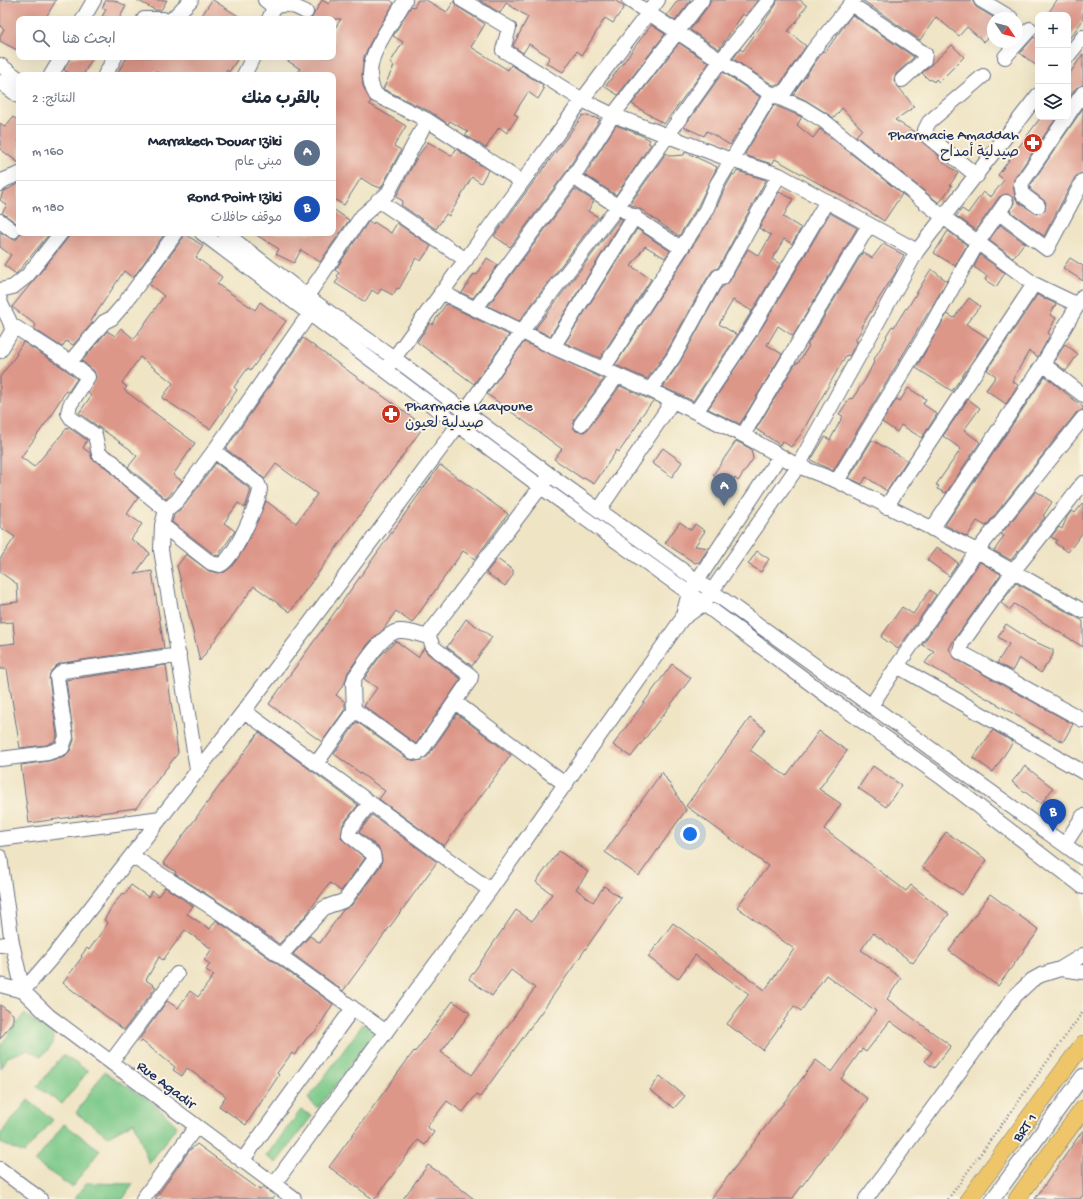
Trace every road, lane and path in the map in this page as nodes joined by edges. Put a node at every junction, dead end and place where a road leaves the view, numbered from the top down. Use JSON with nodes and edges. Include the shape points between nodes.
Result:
{"nodes":[{"id":1,"x":94,"y":0,"type":"edge"},
{"id":2,"x":191,"y":0,"type":"edge"},
{"id":3,"x":405,"y":0,"type":"edge"},
{"id":4,"x":462,"y":0,"type":"edge"},
{"id":5,"x":629,"y":0,"type":"edge"},
{"id":6,"x":658,"y":0,"type":"edge"},
{"id":7,"x":702,"y":0,"type":"edge"},
{"id":8,"x":768,"y":0,"type":"edge"},
{"id":9,"x":981,"y":0,"type":"edge"},
{"id":10,"x":853,"y":2,"type":"edge"},
{"id":11,"x":270,"y":9,"type":"edge"},
{"id":12,"x":306,"y":12,"type":"dead end"},
{"id":13,"x":649,"y":12,"type":"junction"},
{"id":14,"x":1001,"y":12,"type":"edge"},
{"id":15,"x":85,"y":16,"type":"edge"},
{"id":16,"x":175,"y":16,"type":"edge"},
{"id":17,"x":1023,"y":26,"type":"edge"},
{"id":18,"x":678,"y":32,"type":"junction"},
{"id":19,"x":1034,"y":32,"type":"edge"},
{"id":20,"x":1082,"y":39,"type":"edge"},
{"id":21,"x":1071,"y":52,"type":"edge"},
{"id":22,"x":1005,"y":57,"type":"dead end"},
{"id":23,"x":60,"y":60,"type":"edge"},
{"id":24,"x":113,"y":60,"type":"edge"},
{"id":25,"x":252,"y":60,"type":"edge"},
{"id":26,"x":721,"y":60,"type":"junction"},
{"id":27,"x":0,"y":65,"type":"edge"},
{"id":28,"x":53,"y":72,"type":"edge"},
{"id":29,"x":107,"y":72,"type":"edge"},
{"id":30,"x":246,"y":72,"type":"edge"},
{"id":31,"x":983,"y":76,"type":"dead end"},
{"id":32,"x":16,"y":77,"type":"edge"},
{"id":33,"x":902,"y":80,"type":"dead end"},
{"id":34,"x":0,"y":82,"type":"edge"},
{"id":35,"x":1083,"y":93,"type":"edge"},
{"id":36,"x":16,"y":94,"type":"edge"},
{"id":37,"x":771,"y":94,"type":"junction"},
{"id":38,"x":1035,"y":99,"type":"edge"},
{"id":39,"x":582,"y":100,"type":"junction"},
{"id":40,"x":1071,"y":110,"type":"edge"},
{"id":41,"x":613,"y":115,"type":"junction"},
{"id":42,"x":427,"y":120,"type":"junction"},
{"id":43,"x":1064,"y":120,"type":"edge"},
{"id":44,"x":668,"y":136,"type":"junction"},
{"id":45,"x":731,"y":160,"type":"junction"},
{"id":46,"x":16,"y":175,"type":"edge"},
{"id":47,"x":779,"y":175,"type":"junction"},
{"id":48,"x":977,"y":176,"type":"junction"},
{"id":49,"x":573,"y":177,"type":"junction"},
{"id":50,"x":1083,"y":181,"type":"edge"},
{"id":51,"x":522,"y":182,"type":"junction"},
{"id":52,"x":0,"y":184,"type":"edge"},
{"id":53,"x":378,"y":200,"type":"junction"},
{"id":54,"x":827,"y":201,"type":"junction"},
{"id":55,"x":618,"y":206,"type":"junction"},
{"id":56,"x":1038,"y":206,"type":"dead end"},
{"id":57,"x":635,"y":216,"type":"junction"},
{"id":58,"x":942,"y":216,"type":"junction"},
{"id":59,"x":0,"y":221,"type":"edge"},
{"id":60,"x":868,"y":225,"type":"junction"},
{"id":61,"x":13,"y":231,"type":"dead end"},
{"id":62,"x":60,"y":236,"type":"edge"},
{"id":63,"x":174,"y":236,"type":"edge"},
{"id":64,"x":207,"y":236,"type":"edge"},
{"id":65,"x":243,"y":239,"type":"edge"},
{"id":66,"x":978,"y":242,"type":"junction"},
{"id":67,"x":681,"y":248,"type":"junction"},
{"id":68,"x":917,"y":251,"type":"junction"},
{"id":69,"x":466,"y":260,"type":"junction"},
{"id":70,"x":1034,"y":284,"type":"junction"},
{"id":71,"x":0,"y":290,"type":"edge"},
{"id":72,"x":441,"y":292,"type":"junction"},
{"id":73,"x":0,"y":300,"type":"edge"},
{"id":74,"x":1081,"y":300,"type":"edge"},
{"id":75,"x":311,"y":304,"type":"junction"},
{"id":76,"x":476,"y":308,"type":"junction"},
{"id":77,"x":12,"y":325,"type":"junction"},
{"id":78,"x":522,"y":331,"type":"junction"},
{"id":79,"x":552,"y":347,"type":"junction"},
{"id":80,"x":0,"y":351,"type":"edge"},
{"id":81,"x":70,"y":362,"type":"junction"},
{"id":82,"x":390,"y":364,"type":"junction"},
{"id":83,"x":1043,"y":364,"type":"junction"},
{"id":84,"x":602,"y":369,"type":"junction"},
{"id":85,"x":617,"y":376,"type":"junction"},
{"id":86,"x":650,"y":390,"type":"junction"},
{"id":87,"x":1083,"y":395,"type":"edge"},
{"id":88,"x":672,"y":402,"type":"junction"},
{"id":89,"x":465,"y":411,"type":"junction"},
{"id":90,"x":696,"y":412,"type":"junction"},
{"id":91,"x":1083,"y":418,"type":"edge"},
{"id":92,"x":459,"y":424,"type":"junction"},
{"id":93,"x":582,"y":424,"type":"dead end"},
{"id":94,"x":743,"y":436,"type":"junction"},
{"id":95,"x":214,"y":450,"type":"junction"},
{"id":96,"x":779,"y":457,"type":"junction"},
{"id":97,"x":798,"y":466,"type":"junction"},
{"id":98,"x":550,"y":475,"type":"junction"},
{"id":99,"x":837,"y":481,"type":"junction"},
{"id":100,"x":1083,"y":483,"type":"edge"},
{"id":101,"x":541,"y":487,"type":"junction"},
{"id":102,"x":886,"y":507,"type":"junction"},
{"id":103,"x":166,"y":510,"type":"junction"},
{"id":104,"x":599,"y":510,"type":"junction"},
{"id":105,"x":162,"y":525,"type":"junction"},
{"id":106,"x":932,"y":529,"type":"junction"},
{"id":107,"x":977,"y":551,"type":"junction"},
{"id":108,"x":1012,"y":573,"type":"junction"},
{"id":109,"x":698,"y":580,"type":"junction"},
{"id":110,"x":713,"y":590,"type":"junction"},
{"id":111,"x":689,"y":593,"type":"junction"},
{"id":112,"x":703,"y":604,"type":"junction"},
{"id":113,"x":1083,"y":611,"type":"edge"},
{"id":114,"x":682,"y":619,"type":"junction"},
{"id":115,"x":429,"y":637,"type":"junction"},
{"id":116,"x":179,"y":655,"type":"junction"},
{"id":117,"x":897,"y":666,"type":"junction"},
{"id":118,"x":455,"y":702,"type":"junction"},
{"id":119,"x":871,"y":706,"type":"junction"},
{"id":120,"x":244,"y":711,"type":"junction"},
{"id":121,"x":354,"y":712,"type":"junction"},
{"id":122,"x":1083,"y":720,"type":"edge"},
{"id":123,"x":0,"y":759,"type":"edge"},
{"id":124,"x":316,"y":764,"type":"junction"},
{"id":125,"x":197,"y":769,"type":"junction"},
{"id":126,"x":1083,"y":772,"type":"edge"},
{"id":127,"x":566,"y":785,"type":"junction"},
{"id":128,"x":370,"y":803,"type":"junction"},
{"id":129,"x":1083,"y":816,"type":"edge"},
{"id":130,"x":161,"y":818,"type":"junction"},
{"id":131,"x":0,"y":839,"type":"edge"},
{"id":132,"x":1065,"y":844,"type":"junction"},
{"id":133,"x":132,"y":856,"type":"junction"},
{"id":134,"x":0,"y":857,"type":"edge"},
{"id":135,"x":1083,"y":858,"type":"edge"},
{"id":136,"x":1083,"y":887,"type":"edge"},
{"id":137,"x":490,"y":890,"type":"junction"},
{"id":138,"x":6,"y":944,"type":"edge"},
{"id":139,"x":1083,"y":955,"type":"edge"},
{"id":140,"x":280,"y":956,"type":"junction"},
{"id":141,"x":1060,"y":969,"type":"junction"},
{"id":142,"x":1083,"y":972,"type":"edge"},
{"id":143,"x":177,"y":974,"type":"dead end"},
{"id":144,"x":0,"y":985,"type":"edge"},
{"id":145,"x":23,"y":991,"type":"junction"},
{"id":146,"x":353,"y":1008,"type":"junction"},
{"id":147,"x":1083,"y":1012,"type":"edge"},
{"id":148,"x":386,"y":1032,"type":"junction"},
{"id":149,"x":1083,"y":1044,"type":"edge"},
{"id":150,"x":111,"y":1062,"type":"junction"},
{"id":151,"x":1083,"y":1076,"type":"edge"},
{"id":152,"x":1083,"y":1109,"type":"edge"},
{"id":153,"x":196,"y":1127,"type":"junction"},
{"id":154,"x":242,"y":1161,"type":"junction"},
{"id":155,"x":0,"y":1169,"type":"edge"},
{"id":156,"x":274,"y":1184,"type":"junction"},
{"id":157,"x":40,"y":1199,"type":"edge"},
{"id":158,"x":143,"y":1199,"type":"edge"},
{"id":159,"x":294,"y":1199,"type":"edge"},
{"id":160,"x":866,"y":1199,"type":"edge"},
{"id":161,"x":948,"y":1199,"type":"edge"},
{"id":162,"x":970,"y":1199,"type":"edge"},
{"id":163,"x":993,"y":1199,"type":"edge"},
{"id":164,"x":1017,"y":1199,"type":"edge"}],
"edges":[{"from":1,"to":15,"type":"street"},
{"from":2,"to":16,"type":"street"},
{"from":3,"to":42,"type":"street","via":[[375,50],[370,73],[372,87],[376,95]]},
{"from":4,"to":39,"type":"street","via":[[509,28],[502,50]]},
{"from":5,"to":13,"type":"street"},
{"from":6,"to":13,"type":"street"},
{"from":7,"to":18,"type":"street"},
{"from":8,"to":26,"type":"street"},
{"from":9,"to":14,"type":"street"},
{"from":10,"to":33,"type":"street","via":[[925,54],[924,60]]},
{"from":10,"to":37,"type":"street","via":[[814,49],[784,94]]},
{"from":11,"to":12,"type":"street","via":[[291,4]]},
{"from":13,"to":18,"type":"street"},
{"from":13,"to":39,"type":"street"},
{"from":17,"to":19,"type":"street"},
{"from":18,"to":26,"type":"street"},
{"from":18,"to":41,"type":"street"},
{"from":19,"to":22,"type":"street"},
{"from":20,"to":21,"type":"street"},
{"from":23,"to":28,"type":"street"},
{"from":24,"to":29,"type":"street"},
{"from":25,"to":30,"type":"street"},
{"from":26,"to":37,"type":"street"},
{"from":26,"to":44,"type":"street"},
{"from":27,"to":32,"type":"street"},
{"from":31,"to":48,"type":"street","via":[[929,122],[925,130],[928,136]]},
{"from":34,"to":36,"type":"street"},
{"from":35,"to":40,"type":"street"},
{"from":37,"to":45,"type":"street"},
{"from":37,"to":58,"type":"street","via":[[804,108],[824,121]]},
{"from":38,"to":48,"type":"street"},
{"from":39,"to":41,"type":"street"},
{"from":39,"to":51,"type":"street"},
{"from":41,"to":44,"type":"street"},
{"from":41,"to":49,"type":"street"},
{"from":42,"to":51,"type":"street"},
{"from":42,"to":53,"type":"street","via":[[388,193]]},
{"from":43,"to":56,"type":"street","via":[[1021,184],[1023,195]]},
{"from":44,"to":45,"type":"street"},
{"from":44,"to":55,"type":"street"},
{"from":45,"to":47,"type":"street"},
{"from":45,"to":67,"type":"street","via":[[706,210]]},
{"from":46,"to":52,"type":"street"},
{"from":47,"to":54,"type":"street"},
{"from":47,"to":86,"type":"street","via":[[722,278],[719,276],[713,284],[673,358]]},
{"from":48,"to":58,"type":"street"},
{"from":49,"to":55,"type":"street"},
{"from":49,"to":76,"type":"street"},
{"from":50,"to":66,"type":"street","via":[[1047,249],[1002,208]]},
{"from":51,"to":69,"type":"street"},
{"from":53,"to":69,"type":"street"},
{"from":53,"to":75,"type":"street","via":[[362,216]]},
{"from":54,"to":60,"type":"street"},
{"from":54,"to":90,"type":"street","via":[[751,330]]},
{"from":55,"to":57,"type":"street"},
{"from":55,"to":78,"type":"street"},
{"from":57,"to":67,"type":"street"},
{"from":57,"to":79,"type":"street"},
{"from":58,"to":66,"type":"street"},
{"from":58,"to":68,"type":"street"},
{"from":59,"to":61,"type":"street"},
{"from":60,"to":68,"type":"street"},
{"from":60,"to":94,"type":"street"},
{"from":62,"to":71,"type":"street","via":[[27,276],[13,287]]},
{"from":63,"to":81,"type":"street","via":[[124,304],[112,318],[104,322]]},
{"from":64,"to":75,"type":"street"},
{"from":65,"to":75,"type":"street"},
{"from":66,"to":70,"type":"street"},
{"from":66,"to":99,"type":"street","via":[[927,333]]},
{"from":67,"to":84,"type":"street"},
{"from":68,"to":97,"type":"street"},
{"from":69,"to":72,"type":"street"},
{"from":70,"to":74,"type":"street"},
{"from":70,"to":102,"type":"street"},
{"from":72,"to":76,"type":"street"},
{"from":72,"to":82,"type":"street"},
{"from":73,"to":77,"type":"street"},
{"from":74,"to":83,"type":"street"},
{"from":75,"to":82,"type":"street"},
{"from":75,"to":95,"type":"street"},
{"from":76,"to":78,"type":"street"},
{"from":77,"to":80,"type":"street","via":[[10,336]]},
{"from":77,"to":81,"type":"street"},
{"from":78,"to":79,"type":"street"},
{"from":78,"to":89,"type":"street"},
{"from":79,"to":84,"type":"street"},
{"from":81,"to":103,"type":"street","via":[[88,377],[70,405],[68,413],[72,419],[95,435],[99,454],[113,462],[127,478]]},
{"from":82,"to":89,"type":"street"},
{"from":82,"to":92,"type":"street"},
{"from":83,"to":87,"type":"street"},
{"from":83,"to":106,"type":"street"},
{"from":84,"to":85,"type":"street"},
{"from":85,"to":86,"type":"street"},
{"from":85,"to":93,"type":"street"},
{"from":86,"to":88,"type":"street"},
{"from":88,"to":90,"type":"street"},
{"from":88,"to":104,"type":"street"},
{"from":89,"to":92,"type":"street"},
{"from":89,"to":98,"type":"street"},
{"from":90,"to":94,"type":"street"},
{"from":91,"to":107,"type":"street"},
{"from":92,"to":101,"type":"street"},
{"from":92,"to":120,"type":"street"},
{"from":94,"to":96,"type":"street"},
{"from":95,"to":103,"type":"street","via":[[177,500]]},
{"from":95,"to":105,"type":"street","via":[[258,484],[260,489],[240,538],[226,562],[220,565],[211,563]]},
{"from":96,"to":97,"type":"street"},
{"from":96,"to":109,"type":"street"},
{"from":97,"to":99,"type":"street"},
{"from":97,"to":110,"type":"street"},
{"from":98,"to":101,"type":"street"},
{"from":98,"to":104,"type":"street"},
{"from":99,"to":102,"type":"street"},
{"from":100,"to":108,"type":"street"},
{"from":101,"to":111,"type":"street"},
{"from":101,"to":115,"type":"street"},
{"from":102,"to":106,"type":"street"},
{"from":103,"to":105,"type":"street"},
{"from":104,"to":109,"type":"street"},
{"from":105,"to":116,"type":"street","via":[[161,550]]},
{"from":106,"to":107,"type":"street"},
{"from":107,"to":108,"type":"street"},
{"from":107,"to":117,"type":"street"},
{"from":108,"to":113,"type":"street"},
{"from":108,"to":122,"type":"street","via":[[962,643],[960,652]]},
{"from":109,"to":110,"type":"street"},
{"from":109,"to":111,"type":"street"},
{"from":110,"to":112,"type":"street"},
{"from":110,"to":119,"type":"street"},
{"from":111,"to":112,"type":"street"},
{"from":111,"to":114,"type":"street"},
{"from":112,"to":114,"type":"street"},
{"from":112,"to":136,"type":"street","via":[[941,777]]},
{"from":114,"to":127,"type":"street"},
{"from":115,"to":118,"type":"street","via":[[433,647],[471,676]]},
{"from":115,"to":121,"type":"street","via":[[406,631],[386,636],[355,677]]},
{"from":116,"to":123,"type":"street","via":[[62,671],[57,677],[66,737],[62,748],[48,753]]},
{"from":116,"to":125,"type":"street"},
{"from":117,"to":119,"type":"street"},
{"from":117,"to":126,"type":"street"},
{"from":118,"to":121,"type":"street","via":[[418,753],[358,711]]},
{"from":118,"to":127,"type":"street"},
{"from":119,"to":132,"type":"street"},
{"from":120,"to":124,"type":"street"},
{"from":120,"to":125,"type":"street"},
{"from":121,"to":124,"type":"street"},
{"from":124,"to":128,"type":"street"},
{"from":125,"to":130,"type":"street"},
{"from":127,"to":137,"type":"street"},
{"from":128,"to":137,"type":"street"},
{"from":128,"to":140,"type":"street","via":[[349,835],[373,854],[374,860],[345,900],[323,909]]},
{"from":129,"to":132,"type":"street"},
{"from":130,"to":131,"type":"street"},
{"from":130,"to":133,"type":"street"},
{"from":132,"to":135,"type":"street"},
{"from":133,"to":140,"type":"street","via":[[228,918]]},
{"from":133,"to":145,"type":"street"},
{"from":134,"to":138,"type":"street"},
{"from":137,"to":148,"type":"street"},
{"from":138,"to":145,"type":"street"},
{"from":139,"to":141,"type":"street"},
{"from":140,"to":146,"type":"street"},
{"from":141,"to":142,"type":"street"},
{"from":141,"to":160,"type":"street","via":[[1032,980],[1015,996]]},
{"from":143,"to":150,"type":"street"},
{"from":144,"to":145,"type":"street"},
{"from":145,"to":150,"type":"street","name":"Rue Agadir","via":[[49,1016]]},
{"from":146,"to":148,"type":"street"},
{"from":146,"to":154,"type":"street"},
{"from":147,"to":161,"type":"path"},
{"from":148,"to":156,"type":"street"},
{"from":149,"to":162,"type":"main road"},
{"from":150,"to":153,"type":"street","name":"Rue Agadir"},
{"from":151,"to":163,"type":"street","name":"BRT 1"},
{"from":152,"to":164,"type":"main road"},
{"from":153,"to":154,"type":"street","name":"Rue Agadir"},
{"from":153,"to":158,"type":"street"},
{"from":154,"to":156,"type":"street","name":"Rue Agadir"},
{"from":155,"to":157,"type":"street"},
{"from":156,"to":159,"type":"street","name":"Rue Agadir"}]}
